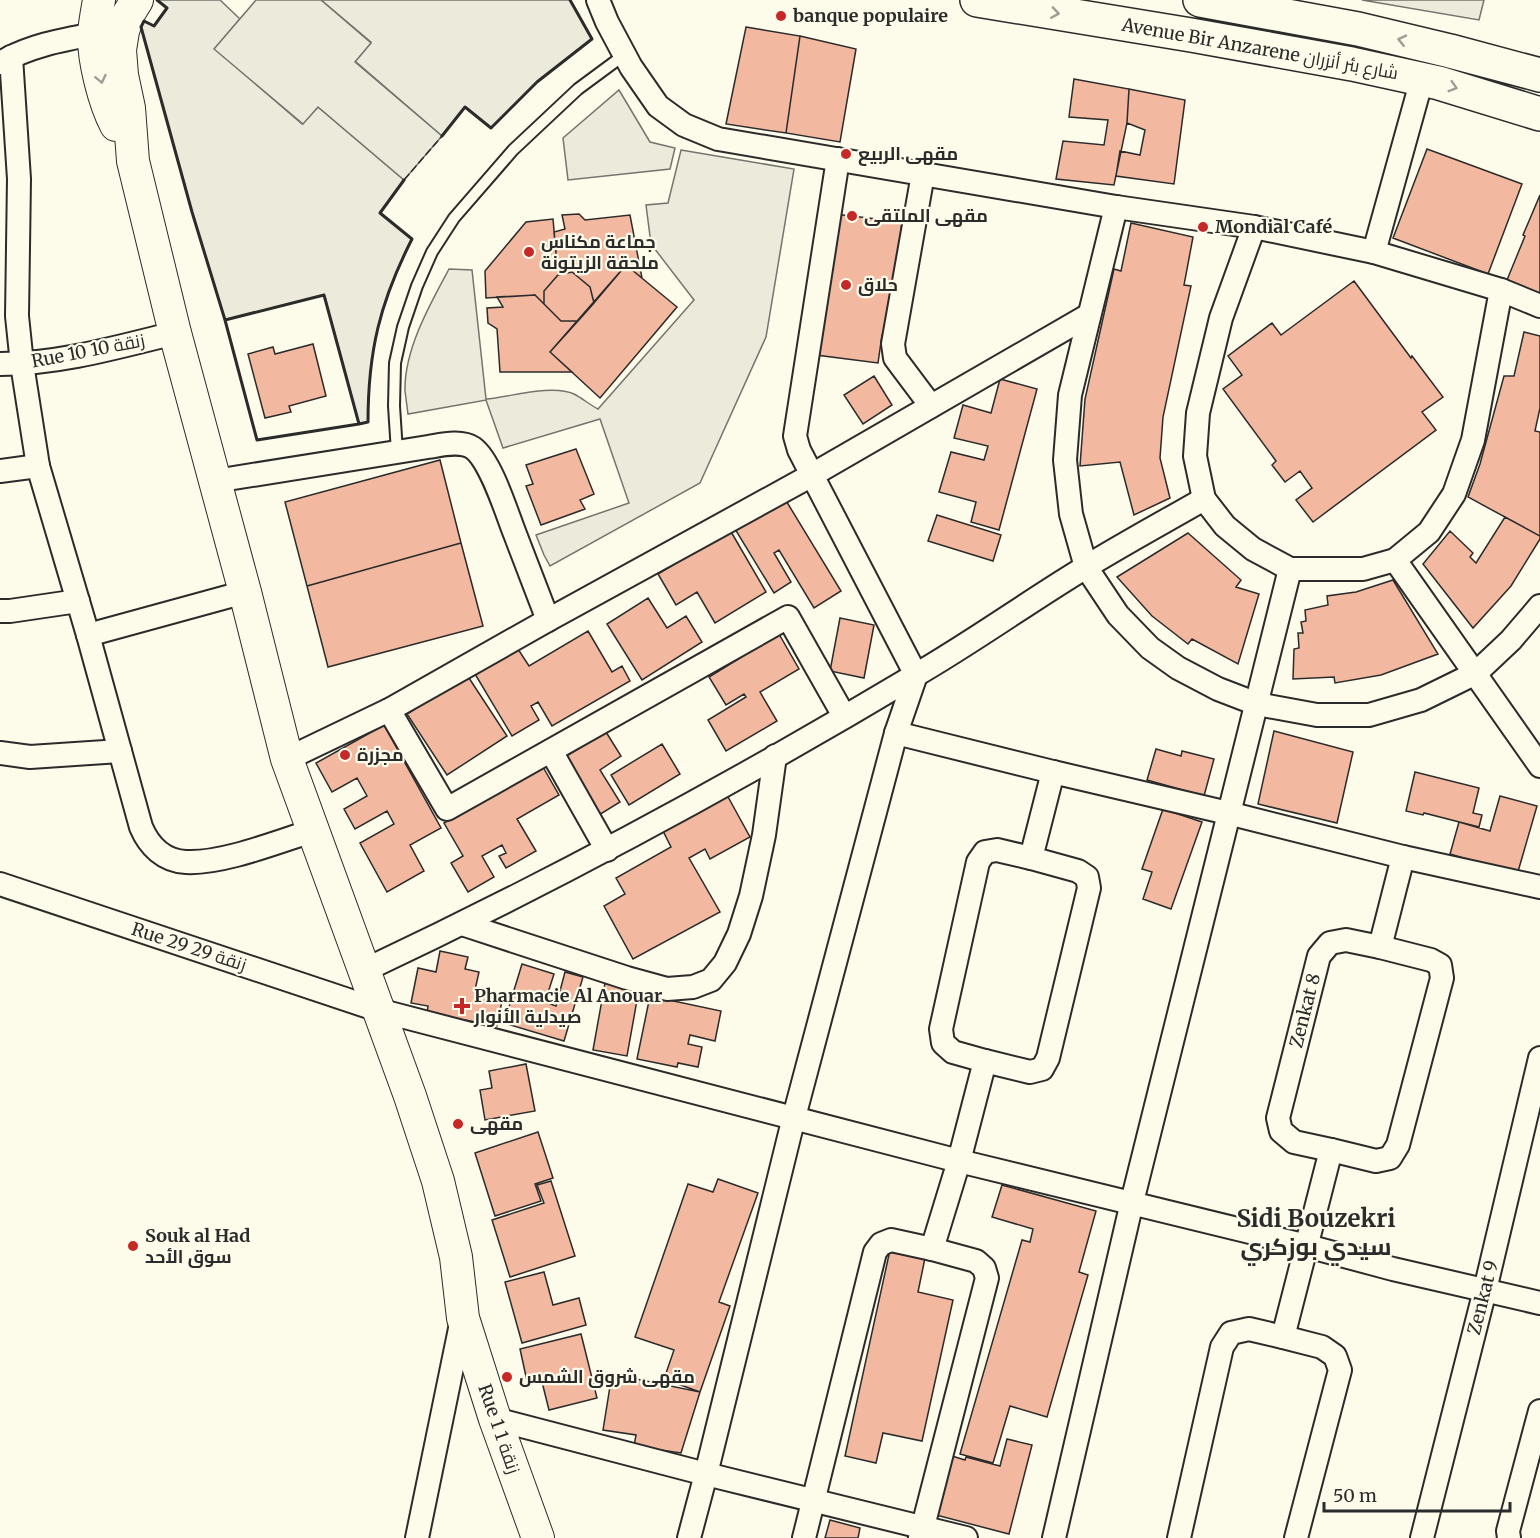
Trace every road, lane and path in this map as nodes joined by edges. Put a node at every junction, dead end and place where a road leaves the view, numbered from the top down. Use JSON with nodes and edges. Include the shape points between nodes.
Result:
{"nodes":[{"id":1,"x":99,"y":0,"type":"edge"},
{"id":2,"x":137,"y":0,"type":"edge"},
{"id":3,"x":598,"y":0,"type":"edge"},
{"id":4,"x":977,"y":0,"type":"edge"},
{"id":5,"x":1200,"y":0,"type":"edge"},
{"id":6,"x":94,"y":34,"type":"junction"},
{"id":7,"x":624,"y":55,"type":"junction"},
{"id":8,"x":5,"y":60,"type":"edge"},
{"id":9,"x":1540,"y":75,"type":"edge"},
{"id":10,"x":1422,"y":79,"type":"junction"},
{"id":11,"x":1540,"y":114,"type":"edge"},
{"id":12,"x":838,"y":159,"type":"junction"},
{"id":13,"x":133,"y":161,"type":"junction"},
{"id":14,"x":923,"y":174,"type":"junction"},
{"id":15,"x":1116,"y":207,"type":"junction"},
{"id":16,"x":9,"y":227,"type":"edge"},
{"id":17,"x":1254,"y":227,"type":"junction"},
{"id":18,"x":1374,"y":252,"type":"junction"},
{"id":19,"x":1501,"y":290,"type":"junction"},
{"id":20,"x":1540,"y":306,"type":"edge"},
{"id":21,"x":1089,"y":315,"type":"junction"},
{"id":22,"x":175,"y":333,"type":"junction"},
{"id":23,"x":11,"y":364,"type":"edge"},
{"id":24,"x":931,"y":406,"type":"junction"},
{"id":25,"x":398,"y":452,"type":"junction"},
{"id":26,"x":38,"y":466,"type":"junction"},
{"id":27,"x":0,"y":471,"type":"edge"},
{"id":28,"x":812,"y":475,"type":"junction"},
{"id":29,"x":215,"y":481,"type":"junction"},
{"id":30,"x":1204,"y":499,"type":"junction"},
{"id":31,"x":1395,"y":560,"type":"junction"},
{"id":32,"x":1086,"y":567,"type":"junction"},
{"id":33,"x":1290,"y":569,"type":"junction"},
{"id":34,"x":245,"y":592,"type":"junction"},
{"id":35,"x":78,"y":601,"type":"junction"},
{"id":36,"x":1540,"y":606,"type":"edge"},
{"id":37,"x":0,"y":611,"type":"edge"},
{"id":38,"x":548,"y":620,"type":"junction"},
{"id":39,"x":88,"y":635,"type":"junction"},
{"id":40,"x":1476,"y":673,"type":"junction"},
{"id":41,"x":916,"y":675,"type":"junction"},
{"id":42,"x":1257,"y":704,"type":"junction"},
{"id":43,"x":389,"y":710,"type":"junction"},
{"id":44,"x":844,"y":716,"type":"junction"},
{"id":45,"x":896,"y":733,"type":"junction"},
{"id":46,"x":120,"y":751,"type":"junction"},
{"id":47,"x":551,"y":751,"type":"junction"},
{"id":48,"x":0,"y":753,"type":"edge"},
{"id":49,"x":775,"y":756,"type":"junction"},
{"id":50,"x":287,"y":759,"type":"junction"},
{"id":51,"x":1540,"y":766,"type":"edge"},
{"id":52,"x":1053,"y":772,"type":"junction"},
{"id":53,"x":1228,"y":813,"type":"junction"},
{"id":54,"x":312,"y":831,"type":"junction"},
{"id":55,"x":607,"y":850,"type":"junction"},
{"id":56,"x":1403,"y":857,"type":"junction"},
{"id":57,"x":1031,"y":858,"type":"junction"},
{"id":58,"x":0,"y":884,"type":"edge"},
{"id":59,"x":1540,"y":886,"type":"edge"},
{"id":60,"x":462,"y":924,"type":"junction"},
{"id":61,"x":1380,"y":947,"type":"junction"},
{"id":62,"x":363,"y":971,"type":"junction"},
{"id":63,"x":378,"y":1010,"type":"junction"},
{"id":64,"x":1540,"y":1058,"type":"edge"},
{"id":65,"x":985,"y":1061,"type":"junction"},
{"id":66,"x":794,"y":1117,"type":"junction"},
{"id":67,"x":1331,"y":1150,"type":"junction"},
{"id":68,"x":959,"y":1161,"type":"junction"},
{"id":69,"x":1132,"y":1202,"type":"junction"},
{"id":70,"x":1307,"y":1246,"type":"junction"},
{"id":71,"x":932,"y":1249,"type":"junction"},
{"id":72,"x":1485,"y":1290,"type":"junction"},
{"id":73,"x":1540,"y":1304,"type":"edge"},
{"id":74,"x":463,"y":1318,"type":"junction"},
{"id":75,"x":1283,"y":1337,"type":"junction"},
{"id":76,"x":1540,"y":1411,"type":"edge"},
{"id":77,"x":495,"y":1419,"type":"junction"},
{"id":78,"x":706,"y":1474,"type":"junction"},
{"id":79,"x":814,"y":1500,"type":"junction"},
{"id":80,"x":921,"y":1532,"type":"edge"},
{"id":81,"x":417,"y":1538,"type":"edge"},
{"id":82,"x":538,"y":1538,"type":"edge"},
{"id":83,"x":689,"y":1538,"type":"edge"},
{"id":84,"x":804,"y":1538,"type":"edge"},
{"id":85,"x":966,"y":1538,"type":"edge"},
{"id":86,"x":1054,"y":1538,"type":"edge"},
{"id":87,"x":1179,"y":1538,"type":"edge"},
{"id":88,"x":1296,"y":1538,"type":"edge"},
{"id":89,"x":1422,"y":1538,"type":"edge"},
{"id":90,"x":1509,"y":1538,"type":"edge"}],
"edges":[{"from":1,"to":6,"type":"street"},
{"from":2,"to":13,"type":"street","via":[[129,13],[120,50]]},
{"from":3,"to":7,"type":"street"},
{"from":4,"to":10,"type":"main road","name":"Avenue Bir Anzarene شارع بئر أنزران","one_way":true},
{"from":9,"to":5,"type":"main road","name":"Avenue Bir Anzarene شارع بئر أنزران","one_way":true,"via":[[1358,29]]},
{"from":6,"to":8,"type":"street","via":[[35,47]]},
{"from":6,"to":13,"type":"street","one_way":true,"via":[[101,83]]},
{"from":7,"to":12,"type":"street","via":[[658,106],[684,125],[718,139]]},
{"from":7,"to":25,"type":"lane","via":[[578,89],[513,150],[454,218],[432,252],[403,327],[395,363]]},
{"from":8,"to":16,"type":"street","via":[[20,179]]},
{"from":10,"to":11,"type":"main road","name":"Avenue Bir Anzarene شارع بئر أنزران","one_way":true},
{"from":10,"to":18,"type":"street"},
{"from":12,"to":14,"type":"street"},
{"from":12,"to":28,"type":"street","via":[[795,436]]},
{"from":13,"to":22,"type":"street","name":"Rue 1 زنقة 1"},
{"from":14,"to":15,"type":"street"},
{"from":14,"to":24,"type":"street","via":[[893,344],[895,358]]},
{"from":15,"to":17,"type":"street"},
{"from":15,"to":21,"type":"street"},
{"from":16,"to":23,"type":"street","via":[[17,316]]},
{"from":17,"to":18,"type":"street"},
{"from":17,"to":30,"type":"street","via":[[1221,318],[1198,414],[1195,456]]},
{"from":18,"to":19,"type":"street"},
{"from":19,"to":20,"type":"street"},
{"from":19,"to":31,"type":"street","via":[[1473,440],[1454,494],[1429,532]]},
{"from":21,"to":24,"type":"street"},
{"from":21,"to":32,"type":"street","via":[[1070,395],[1065,460],[1071,514]]},
{"from":22,"to":23,"type":"street","name":"Rue 10 زنقة 10","via":[[94,353]]},
{"from":22,"to":29,"type":"street","name":"Rue 1 زنقة 1"},
{"from":23,"to":26,"type":"street"},
{"from":24,"to":28,"type":"street"},
{"from":25,"to":29,"type":"street"},
{"from":25,"to":38,"type":"street","via":[[453,444],[473,448],[485,462],[496,486]]},
{"from":26,"to":27,"type":"street"},
{"from":26,"to":35,"type":"street"},
{"from":28,"to":38,"type":"street"},
{"from":28,"to":41,"type":"street"},
{"from":29,"to":34,"type":"street","name":"Rue 1 زنقة 1"},
{"from":30,"to":32,"type":"street"},
{"from":30,"to":33,"type":"street","via":[[1225,526],[1253,549]]},
{"from":31,"to":33,"type":"street","via":[[1363,569]]},
{"from":31,"to":40,"type":"street"},
{"from":32,"to":41,"type":"street"},
{"from":32,"to":42,"type":"street","via":[[1118,615],[1150,648],[1178,669]]},
{"from":33,"to":42,"type":"street"},
{"from":34,"to":39,"type":"street"},
{"from":34,"to":50,"type":"street","name":"Rue 1 زنقة 1"},
{"from":35,"to":37,"type":"street"},
{"from":35,"to":39,"type":"street"},
{"from":36,"to":40,"type":"street"},
{"from":38,"to":43,"type":"street"},
{"from":39,"to":46,"type":"street"},
{"from":40,"to":42,"type":"street","via":[[1421,700],[1369,716],[1317,716]]},
{"from":40,"to":51,"type":"street"},
{"from":41,"to":44,"type":"street"},
{"from":41,"to":45,"type":"street"},
{"from":42,"to":53,"type":"street"},
{"from":43,"to":47,"type":"street","via":[[447,809]]},
{"from":43,"to":50,"type":"street"},
{"from":44,"to":47,"type":"street","via":[[788,617]]},
{"from":44,"to":49,"type":"street"},
{"from":45,"to":52,"type":"street"},
{"from":45,"to":66,"type":"street"},
{"from":46,"to":48,"type":"street","via":[[30,757]]},
{"from":46,"to":54,"type":"street","via":[[145,837],[170,859],[213,860]]},
{"from":47,"to":55,"type":"street"},
{"from":49,"to":55,"type":"street"},
{"from":49,"to":60,"type":"street","via":[[751,896],[739,934],[725,963],[711,980],[693,987],[666,989]]},
{"from":50,"to":54,"type":"street","name":"Rue 1 زنقة 1"},
{"from":52,"to":53,"type":"street"},
{"from":52,"to":57,"type":"street"},
{"from":53,"to":56,"type":"street"},
{"from":53,"to":69,"type":"street"},
{"from":54,"to":62,"type":"street","name":"Rue 1 زنقة 1"},
{"from":55,"to":60,"type":"street"},
{"from":56,"to":59,"type":"street"},
{"from":56,"to":61,"type":"street"},
{"from":57,"to":65,"type":"street","via":[[997,850],[985,852],[978,862],[940,1029],[943,1043],[953,1052]]},
{"from":57,"to":65,"type":"street","via":[[1078,871],[1087,877],[1089,888],[1048,1058],[1042,1069],[1030,1072]]},
{"from":58,"to":63,"type":"street","name":"Rue 29 زنقة 29"},
{"from":60,"to":62,"type":"street"},
{"from":61,"to":67,"type":"street","name":"Zenkat 8","via":[[1346,940],[1330,943],[1319,956],[1278,1118],[1281,1131],[1293,1142]]},
{"from":61,"to":67,"type":"street","name":"Zenkat 8","via":[[1431,960],[1440,965],[1442,978],[1398,1145],[1390,1158],[1376,1161]]},
{"from":62,"to":63,"type":"street","name":"Rue 1 زنقة 1"},
{"from":63,"to":66,"type":"street","name":"Rue 29 زنقة 29"},
{"from":63,"to":74,"type":"street","name":"Rue 1 زنقة 1","via":[[438,1181],[456,1257]]},
{"from":64,"to":72,"type":"street","name":"Zenkat 9"},
{"from":65,"to":68,"type":"street"},
{"from":66,"to":68,"type":"street","name":"Rue 29 زنقة 29"},
{"from":66,"to":78,"type":"street"},
{"from":67,"to":70,"type":"street"},
{"from":68,"to":69,"type":"street","name":"Rue 29 زنقة 29"},
{"from":68,"to":71,"type":"street"},
{"from":69,"to":70,"type":"street","name":"Rue 29 زنقة 29"},
{"from":69,"to":86,"type":"street"},
{"from":70,"to":72,"type":"street","name":"Rue 29 زنقة 29"},
{"from":70,"to":75,"type":"street"},
{"from":71,"to":79,"type":"street","via":[[891,1240],[875,1252]]},
{"from":71,"to":80,"type":"street","via":[[976,1262],[984,1268],[987,1278]]},
{"from":72,"to":73,"type":"street","name":"Rue 29 زنقة 29"},
{"from":72,"to":89,"type":"street","name":"Zenkat 9"},
{"from":74,"to":77,"type":"street","name":"Rue 1 زنقة 1"},
{"from":74,"to":81,"type":"street"},
{"from":75,"to":87,"type":"street","via":[[1249,1329],[1231,1333],[1222,1347]]},
{"from":75,"to":88,"type":"street","via":[[1322,1347],[1335,1356],[1340,1370]]},
{"from":76,"to":90,"type":"street"},
{"from":77,"to":78,"type":"street"},
{"from":77,"to":82,"type":"street","name":"Rue 1 زنقة 1"},
{"from":78,"to":79,"type":"street"},
{"from":78,"to":83,"type":"street"},
{"from":79,"to":80,"type":"street"},
{"from":79,"to":84,"type":"street"},
{"from":80,"to":85,"type":"street"}]}
